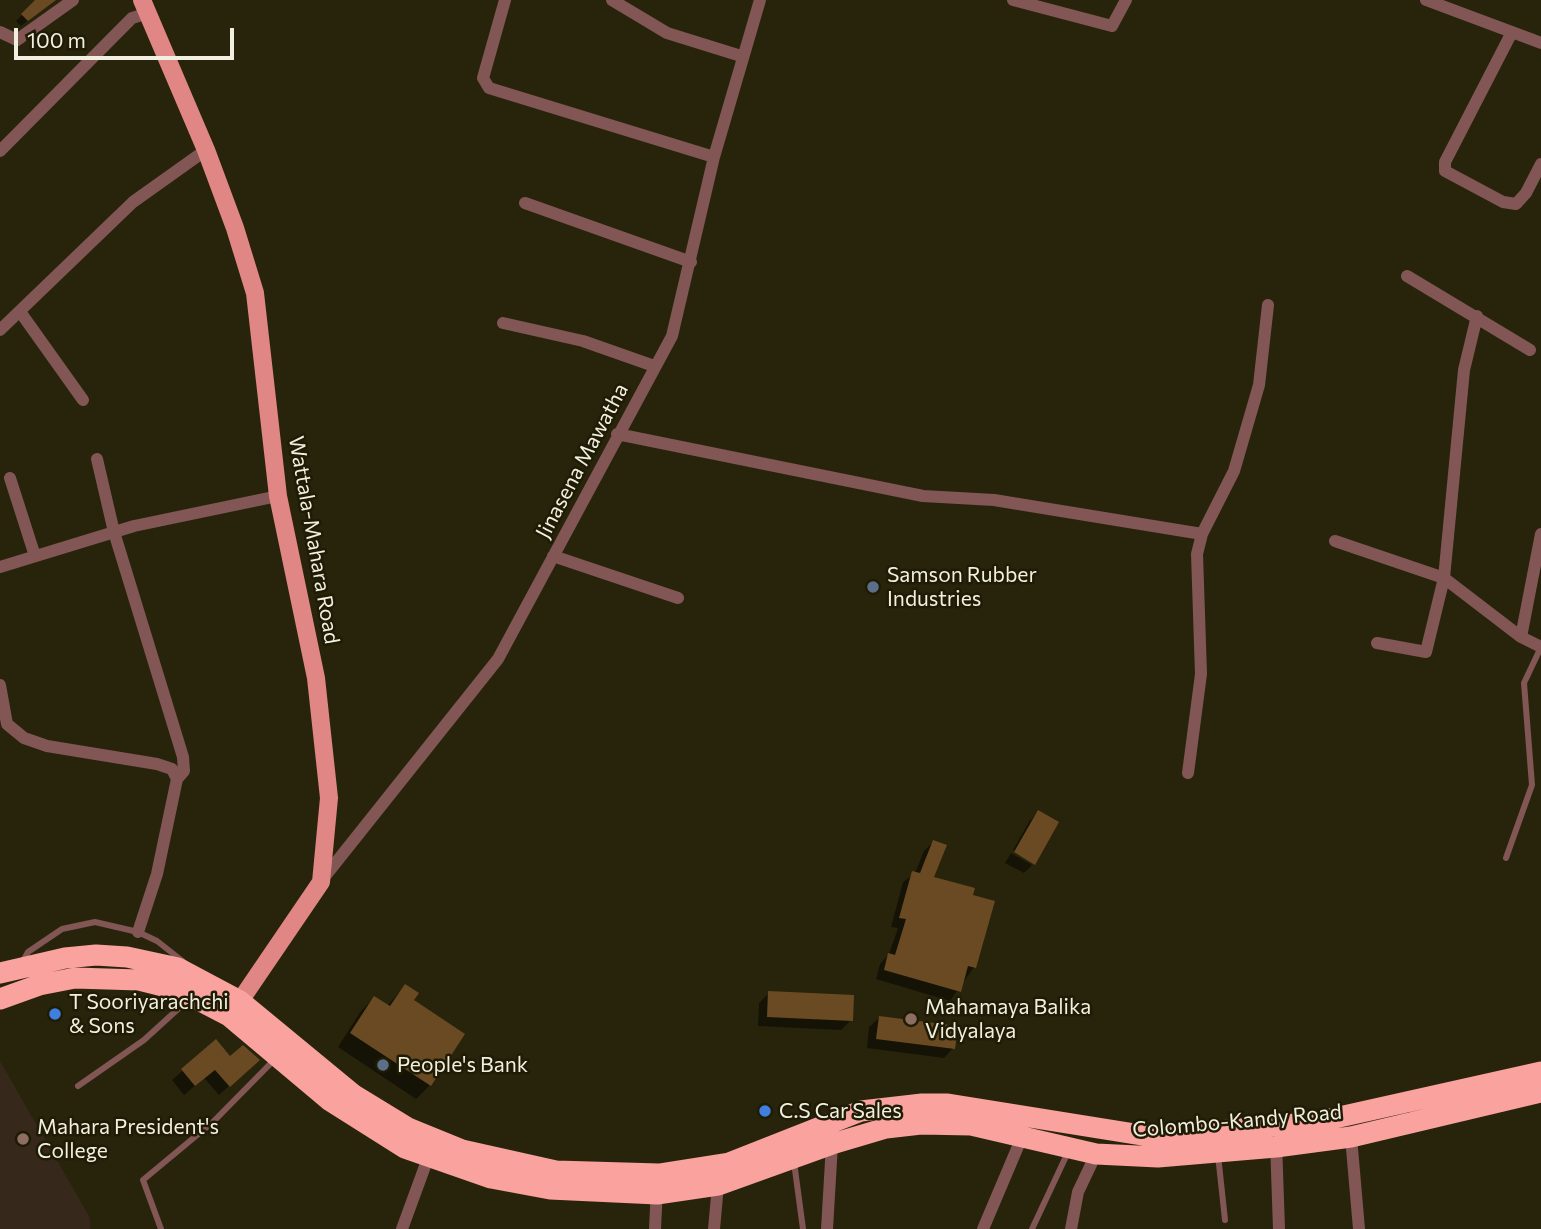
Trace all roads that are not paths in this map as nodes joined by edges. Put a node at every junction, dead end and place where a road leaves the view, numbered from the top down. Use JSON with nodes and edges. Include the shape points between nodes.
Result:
{"nodes":[{"id":1,"x":73,"y":0,"type":"edge"},
{"id":2,"x":505,"y":0,"type":"edge"},
{"id":3,"x":760,"y":0,"type":"edge"},
{"id":4,"x":1013,"y":0,"type":"edge"},
{"id":5,"x":1126,"y":0,"type":"edge"},
{"id":6,"x":1426,"y":0,"type":"edge"},
{"id":7,"x":619,"y":2,"type":"edge"},
{"id":8,"x":144,"y":7,"type":"edge"},
{"id":9,"x":0,"y":32,"type":"edge"},
{"id":10,"x":1511,"y":34,"type":"junction"},
{"id":11,"x":1541,"y":43,"type":"edge"},
{"id":12,"x":741,"y":56,"type":"junction"},
{"id":13,"x":206,"y":150,"type":"junction"},
{"id":14,"x":0,"y":151,"type":"edge"},
{"id":15,"x":714,"y":157,"type":"junction"},
{"id":16,"x":1541,"y":164,"type":"edge"},
{"id":17,"x":526,"y":203,"type":"dead end"},
{"id":18,"x":691,"y":262,"type":"junction"},
{"id":19,"x":1407,"y":276,"type":"dead end"},
{"id":20,"x":1268,"y":305,"type":"dead end"},
{"id":21,"x":20,"y":313,"type":"junction"},
{"id":22,"x":1477,"y":316,"type":"junction"},
{"id":23,"x":503,"y":323,"type":"dead end"},
{"id":24,"x":0,"y":330,"type":"edge"},
{"id":25,"x":1530,"y":349,"type":"dead end"},
{"id":26,"x":654,"y":366,"type":"junction"},
{"id":27,"x":83,"y":400,"type":"dead end"},
{"id":28,"x":617,"y":435,"type":"junction"},
{"id":29,"x":97,"y":459,"type":"dead end"},
{"id":30,"x":10,"y":478,"type":"dead end"},
{"id":31,"x":278,"y":496,"type":"junction"},
{"id":32,"x":114,"y":532,"type":"junction"},
{"id":33,"x":1202,"y":534,"type":"junction"},
{"id":34,"x":1541,"y":534,"type":"edge"},
{"id":35,"x":1335,"y":541,"type":"dead end"},
{"id":36,"x":35,"y":556,"type":"junction"},
{"id":37,"x":553,"y":556,"type":"junction"},
{"id":38,"x":0,"y":567,"type":"edge"},
{"id":39,"x":1444,"y":578,"type":"junction"},
{"id":40,"x":678,"y":598,"type":"dead end"},
{"id":41,"x":1521,"y":637,"type":"junction"},
{"id":42,"x":1377,"y":643,"type":"dead end"},
{"id":43,"x":1541,"y":647,"type":"edge"},
{"id":44,"x":0,"y":685,"type":"edge"},
{"id":45,"x":1188,"y":773,"type":"dead end"},
{"id":46,"x":177,"y":779,"type":"junction"},
{"id":47,"x":1506,"y":858,"type":"dead end"},
{"id":48,"x":321,"y":882,"type":"junction"},
{"id":49,"x":138,"y":932,"type":"junction"},
{"id":50,"x":9,"y":972,"type":"edge"},
{"id":51,"x":193,"y":986,"type":"junction"},
{"id":52,"x":0,"y":999,"type":"edge"},
{"id":53,"x":240,"y":1001,"type":"junction"},
{"id":54,"x":278,"y":1056,"type":"junction"},
{"id":55,"x":1541,"y":1072,"type":"edge"},
{"id":56,"x":78,"y":1086,"type":"dead end"},
{"id":57,"x":1541,"y":1092,"type":"edge"},
{"id":58,"x":1276,"y":1136,"type":"junction"},
{"id":59,"x":1022,"y":1137,"type":"junction"},
{"id":60,"x":1351,"y":1138,"type":"junction"},
{"id":61,"x":832,"y":1143,"type":"junction"},
{"id":62,"x":1070,"y":1148,"type":"junction"},
{"id":63,"x":1218,"y":1152,"type":"junction"},
{"id":64,"x":1096,"y":1154,"type":"junction"},
{"id":65,"x":428,"y":1158,"type":"junction"},
{"id":66,"x":794,"y":1159,"type":"junction"},
{"id":67,"x":658,"y":1184,"type":"junction"},
{"id":68,"x":718,"y":1185,"type":"junction"},
{"id":69,"x":1225,"y":1220,"type":"dead end"},
{"id":70,"x":161,"y":1229,"type":"edge"},
{"id":71,"x":402,"y":1229,"type":"edge"},
{"id":72,"x":655,"y":1229,"type":"edge"},
{"id":73,"x":715,"y":1229,"type":"edge"},
{"id":74,"x":803,"y":1229,"type":"edge"},
{"id":75,"x":827,"y":1229,"type":"edge"},
{"id":76,"x":983,"y":1229,"type":"edge"},
{"id":77,"x":1032,"y":1229,"type":"edge"},
{"id":78,"x":1071,"y":1229,"type":"edge"},
{"id":79,"x":1279,"y":1229,"type":"edge"},
{"id":80,"x":1359,"y":1229,"type":"edge"}],
"edges":[{"from":1,"to":9,"type":"street","via":[[17,40]]},
{"from":2,"to":15,"type":"street","via":[[483,78],[489,88]]},
{"from":3,"to":12,"type":"street","name":"Jinasena Mawatha"},
{"from":4,"to":5,"type":"street","via":[[1112,26]]},
{"from":6,"to":10,"type":"street"},
{"from":7,"to":12,"type":"street","via":[[667,33]]},
{"from":8,"to":13,"type":"main road","name":"Wattala-Mahara Road"},
{"from":8,"to":14,"type":"street"},
{"from":10,"to":11,"type":"street"},
{"from":10,"to":16,"type":"street","via":[[1445,162],[1445,171],[1503,202],[1516,204]]},
{"from":12,"to":15,"type":"street","name":"Jinasena Mawatha"},
{"from":13,"to":21,"type":"street","via":[[133,202]]},
{"from":13,"to":31,"type":"main road","name":"Wattala-Mahara Road","via":[[255,293]]},
{"from":15,"to":18,"type":"street","name":"Jinasena Mawatha"},
{"from":17,"to":18,"type":"street"},
{"from":18,"to":26,"type":"street","name":"Jinasena Mawatha","via":[[672,336]]},
{"from":19,"to":22,"type":"street"},
{"from":20,"to":33,"type":"street","via":[[1256,397],[1234,471]]},
{"from":21,"to":24,"type":"street"},
{"from":21,"to":27,"type":"street"},
{"from":22,"to":25,"type":"street"},
{"from":22,"to":39,"type":"street","via":[[1464,370]]},
{"from":23,"to":26,"type":"street","via":[[583,341]]},
{"from":26,"to":28,"type":"street","name":"Jinasena Mawatha"},
{"from":28,"to":33,"type":"street","via":[[923,496],[994,500]]},
{"from":28,"to":37,"type":"street","name":"Jinasena Mawatha"},
{"from":29,"to":32,"type":"street"},
{"from":30,"to":36,"type":"street"},
{"from":31,"to":32,"type":"street"},
{"from":31,"to":48,"type":"main road","name":"Wattala-Mahara Road","via":[[316,678],[328,798]]},
{"from":32,"to":36,"type":"street"},
{"from":32,"to":46,"type":"street","via":[[183,757],[184,771]]},
{"from":33,"to":45,"type":"street","via":[[1197,554],[1200,674]]},
{"from":34,"to":41,"type":"street"},
{"from":35,"to":39,"type":"street"},
{"from":36,"to":38,"type":"street"},
{"from":37,"to":40,"type":"street"},
{"from":37,"to":48,"type":"street","name":"Jinasena Mawatha","via":[[498,659]]},
{"from":39,"to":41,"type":"street"},
{"from":39,"to":42,"type":"street","via":[[1426,652]]},
{"from":41,"to":43,"type":"street"},
{"from":43,"to":47,"type":"lane","via":[[1524,683],[1532,785]]},
{"from":44,"to":46,"type":"street","via":[[7,724],[24,738],[157,764],[172,769]]},
{"from":46,"to":49,"type":"street","via":[[157,874]]},
{"from":48,"to":53,"type":"main road","name":"Wattala-Mahara Road"},
{"from":49,"to":50,"type":"lane","via":[[95,922],[62,929],[28,952]]},
{"from":49,"to":51,"type":"lane","via":[[178,955]]},
{"from":50,"to":51,"type":"highway","name":"Colombo-Kandy Road","via":[[65,958],[112,955],[162,964]]},
{"from":51,"to":52,"type":"highway","name":"Colombo-Kandy Road","via":[[92,977],[56,981]]},
{"from":51,"to":53,"type":"highway","name":"Colombo-Kandy Road"},
{"from":51,"to":54,"type":"highway","name":"Colombo-Kandy Road"},
{"from":51,"to":56,"type":"lane","via":[[144,1040]]},
{"from":53,"to":67,"type":"highway","name":"Colombo-Kandy Road","via":[[354,1095],[434,1140],[556,1171]]},
{"from":54,"to":65,"type":"highway","name":"Colombo-Kandy Road","via":[[354,1118]]},
{"from":54,"to":70,"type":"lane","via":[[214,1121],[143,1180]]},
{"from":55,"to":58,"type":"highway","name":"Colombo-Kandy Road","via":[[1317,1122]]},
{"from":57,"to":60,"type":"highway","name":"Colombo-Kandy Road"},
{"from":58,"to":60,"type":"highway","name":"Colombo-Kandy Road"},
{"from":58,"to":63,"type":"highway","name":"Colombo-Kandy Road"},
{"from":58,"to":67,"type":"highway","name":"Colombo-Kandy Road","via":[[1154,1137],[948,1104],[922,1104],[861,1111],[729,1163]]},
{"from":58,"to":79,"type":"street"},
{"from":59,"to":61,"type":"highway","name":"Colombo-Kandy Road","via":[[971,1125],[921,1124]]},
{"from":59,"to":62,"type":"highway","name":"Colombo-Kandy Road"},
{"from":59,"to":76,"type":"street"},
{"from":60,"to":80,"type":"street"},
{"from":61,"to":66,"type":"highway","name":"Colombo-Kandy Road"},
{"from":61,"to":75,"type":"street"},
{"from":62,"to":64,"type":"highway","name":"Colombo-Kandy Road"},
{"from":62,"to":77,"type":"lane"},
{"from":63,"to":64,"type":"highway","name":"Colombo-Kandy Road","via":[[1158,1157]]},
{"from":63,"to":69,"type":"lane"},
{"from":64,"to":78,"type":"street","via":[[1078,1192]]},
{"from":65,"to":67,"type":"highway","name":"Colombo-Kandy Road","via":[[491,1178],[550,1189]]},
{"from":65,"to":71,"type":"street"},
{"from":66,"to":68,"type":"highway","name":"Colombo-Kandy Road"},
{"from":66,"to":74,"type":"lane"},
{"from":67,"to":68,"type":"highway","name":"Colombo-Kandy Road"},
{"from":67,"to":72,"type":"street"},
{"from":68,"to":73,"type":"street"}]}
